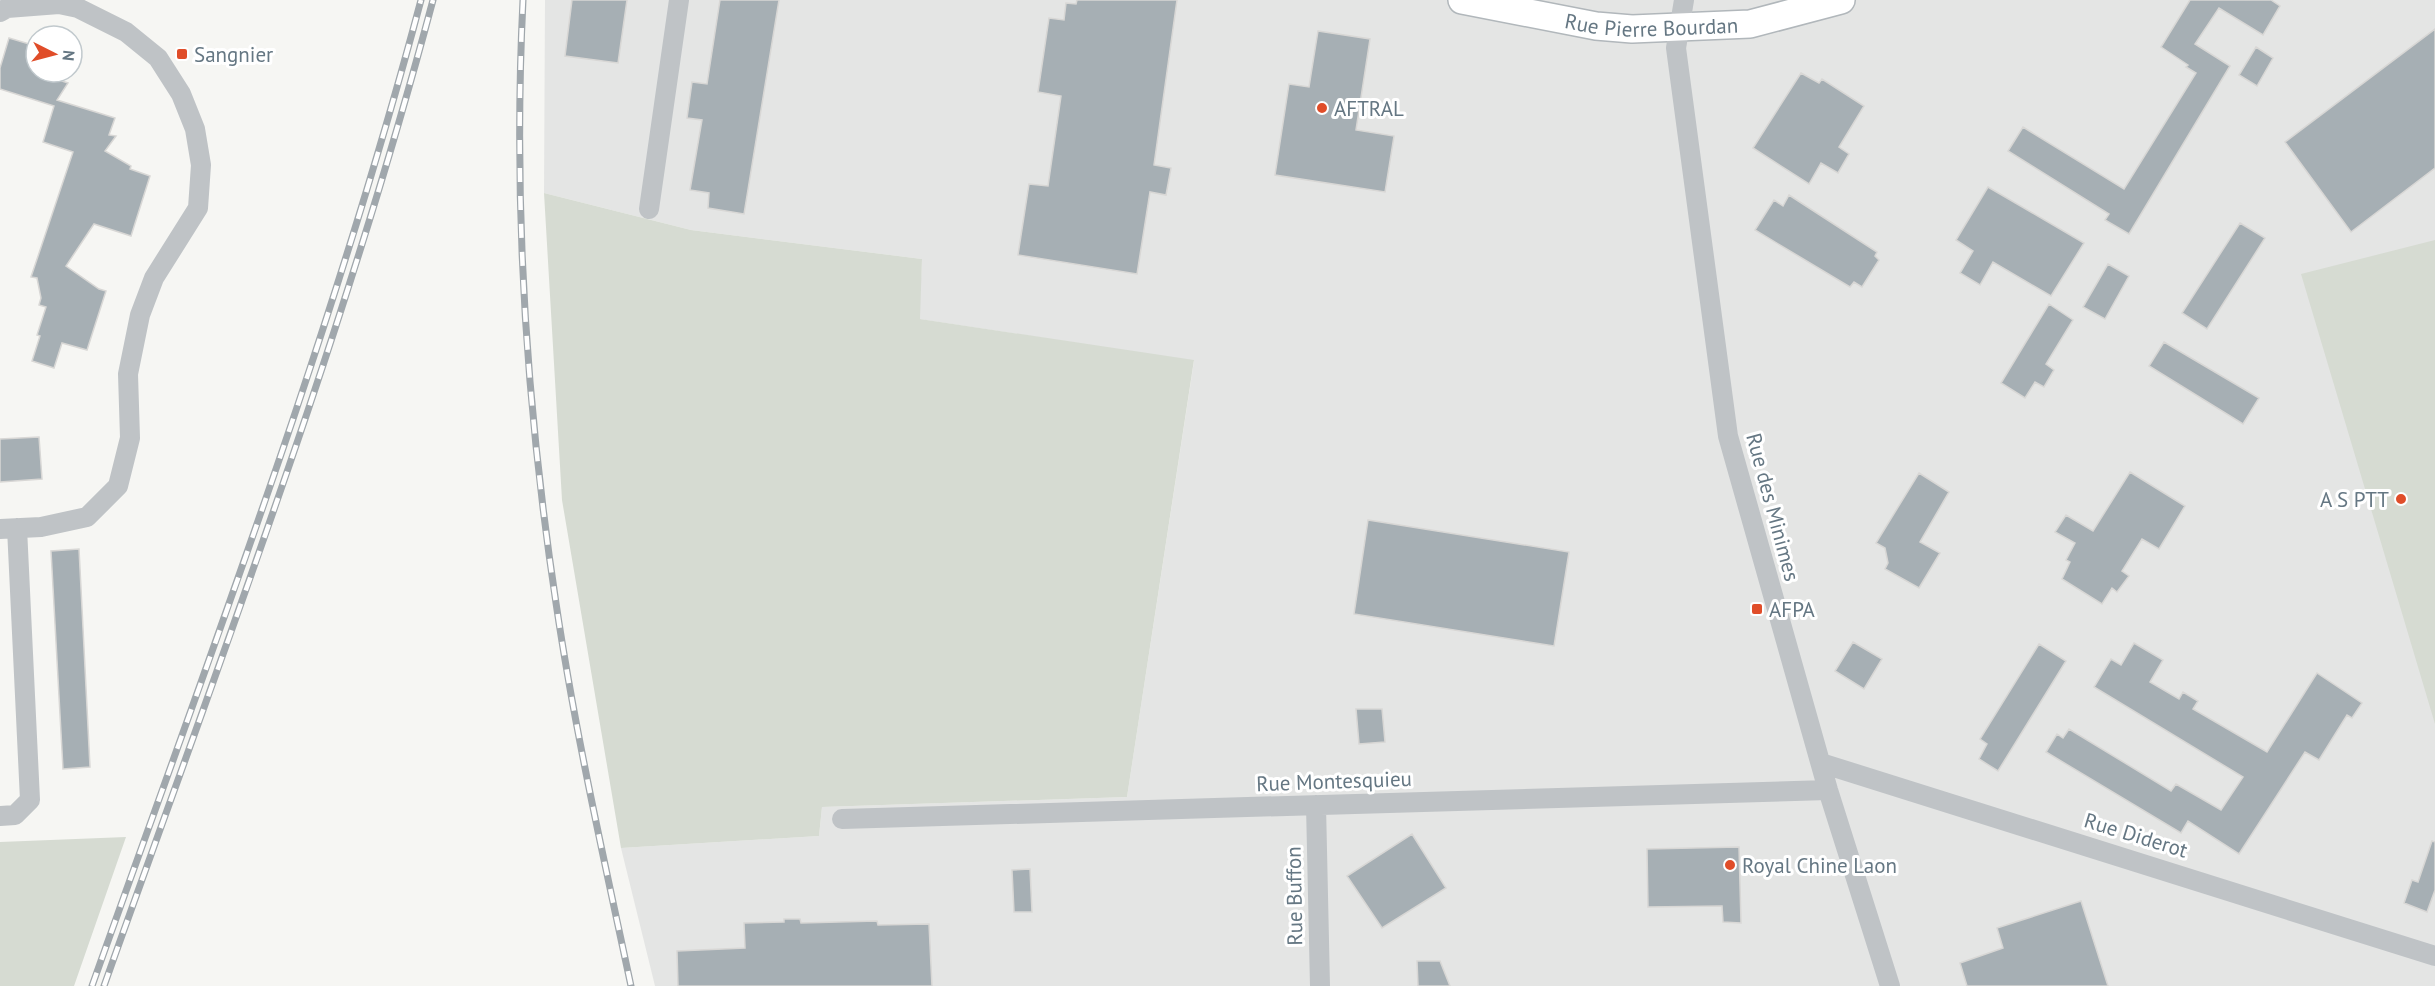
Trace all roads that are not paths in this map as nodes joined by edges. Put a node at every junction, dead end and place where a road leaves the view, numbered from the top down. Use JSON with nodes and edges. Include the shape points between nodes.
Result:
{"nodes":[{"id":1,"x":679,"y":0,"type":"edge"},
{"id":2,"x":1462,"y":0,"type":"edge"},
{"id":3,"x":1684,"y":0,"type":"edge"},
{"id":4,"x":1840,"y":0,"type":"edge"},
{"id":5,"x":78,"y":4,"type":"edge"},
{"id":6,"x":0,"y":12,"type":"edge"},
{"id":7,"x":1680,"y":27,"type":"junction"},
{"id":8,"x":649,"y":209,"type":"dead end"},
{"id":9,"x":8,"y":528,"type":"edge"},
{"id":10,"x":1821,"y":763,"type":"junction"},
{"id":11,"x":1828,"y":790,"type":"junction"},
{"id":12,"x":1316,"y":805,"type":"junction"},
{"id":13,"x":0,"y":816,"type":"edge"},
{"id":14,"x":842,"y":819,"type":"dead end"},
{"id":15,"x":2435,"y":956,"type":"edge"},
{"id":16,"x":1320,"y":986,"type":"edge"},
{"id":17,"x":1890,"y":986,"type":"edge"}],
"edges":[{"from":1,"to":8,"type":"street"},
{"from":2,"to":7,"type":"street","name":"Rue Pierre Bourdan","via":[[1596,26]]},
{"from":3,"to":7,"type":"street","name":"Rue des Minimes"},
{"from":4,"to":7,"type":"street","name":"Rue Pierre Bourdan","via":[[1749,24]]},
{"from":5,"to":6,"type":"street","via":[[7,8]]},
{"from":5,"to":9,"type":"street","via":[[126,32],[158,58],[181,94],[195,129],[201,165],[198,208],[154,278],[140,315],[128,374],[130,438],[118,486],[87,517],[41,527]]},
{"from":7,"to":10,"type":"street","name":"Rue des Minimes","via":[[1676,48],[1728,436]]},
{"from":9,"to":13,"type":"street","via":[[30,800],[15,815]]},
{"from":10,"to":11,"type":"street","name":"Rue des Minimes"},
{"from":10,"to":15,"type":"street","name":"Rue Diderot"},
{"from":11,"to":12,"type":"street","name":"Rue Montesquieu"},
{"from":11,"to":17,"type":"street","name":"Rue des Minimes"},
{"from":12,"to":14,"type":"street","name":"Rue Montesquieu"},
{"from":12,"to":16,"type":"street","name":"Rue Buffon"}]}
